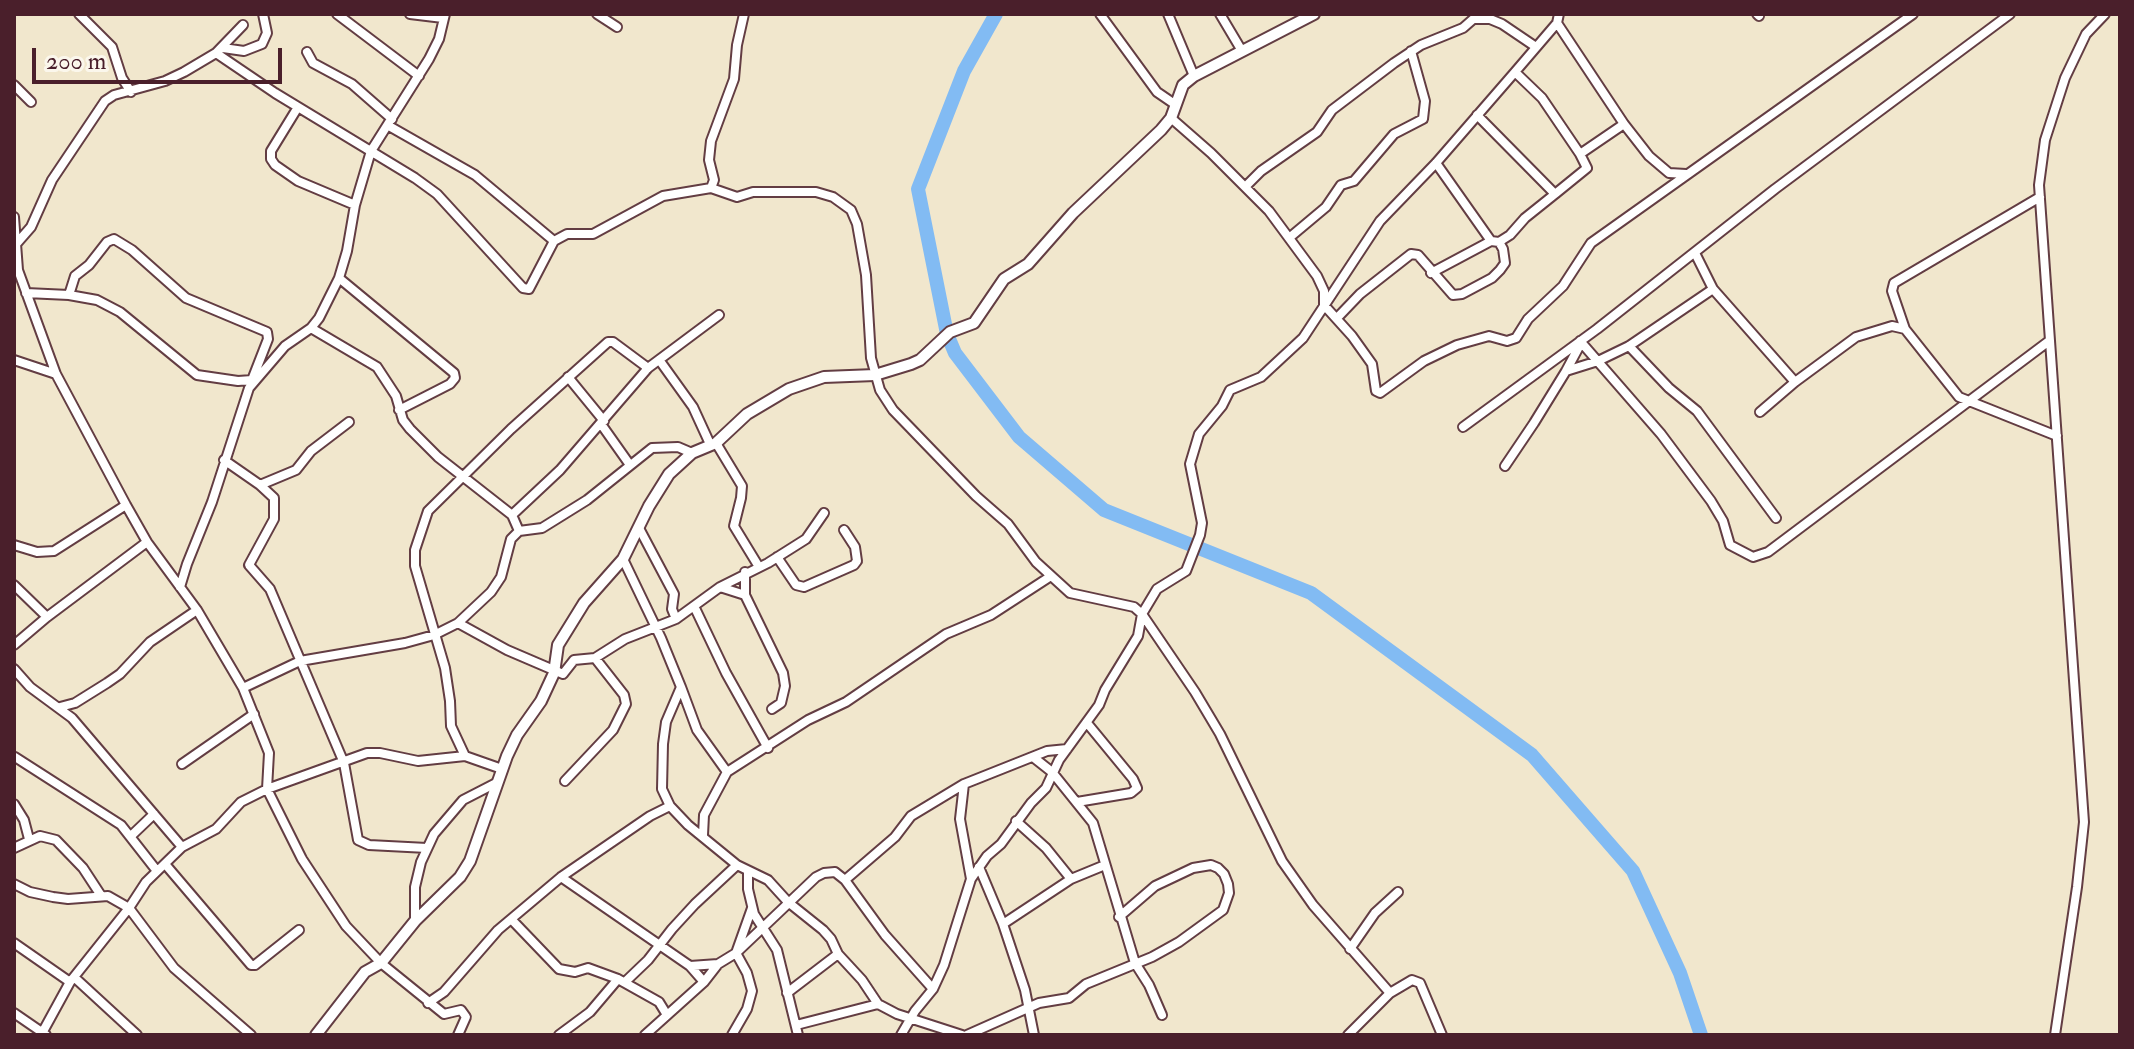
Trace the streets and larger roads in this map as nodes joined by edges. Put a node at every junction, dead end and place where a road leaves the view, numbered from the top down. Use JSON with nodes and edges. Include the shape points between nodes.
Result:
{"nodes":[{"id":1,"x":79,"y":14,"type":"edge"},
{"id":2,"x":263,"y":14,"type":"edge"},
{"id":3,"x":337,"y":14,"type":"edge"},
{"id":4,"x":410,"y":14,"type":"edge"},
{"id":5,"x":597,"y":14,"type":"edge"},
{"id":6,"x":744,"y":14,"type":"edge"},
{"id":7,"x":1100,"y":14,"type":"edge"},
{"id":8,"x":1168,"y":14,"type":"edge"},
{"id":9,"x":1220,"y":14,"type":"edge"},
{"id":10,"x":1314,"y":14,"type":"edge"},
{"id":11,"x":1913,"y":14,"type":"edge"},
{"id":12,"x":2010,"y":14,"type":"edge"},
{"id":13,"x":2105,"y":14,"type":"edge"},
{"id":14,"x":444,"y":16,"type":"edge"},
{"id":15,"x":1476,"y":17,"type":"edge"},
{"id":16,"x":1558,"y":18,"type":"edge"},
{"id":17,"x":243,"y":25,"type":"dead end"},
{"id":18,"x":617,"y":27,"type":"dead end"},
{"id":19,"x":1536,"y":47,"type":"junction"},
{"id":20,"x":220,"y":51,"type":"junction"},
{"id":21,"x":1242,"y":51,"type":"junction"},
{"id":22,"x":1411,"y":51,"type":"junction"},
{"id":23,"x":307,"y":52,"type":"dead end"},
{"id":24,"x":1515,"y":72,"type":"junction"},
{"id":25,"x":419,"y":76,"type":"junction"},
{"id":26,"x":1194,"y":76,"type":"junction"},
{"id":27,"x":14,"y":85,"type":"edge"},
{"id":28,"x":131,"y":92,"type":"junction"},
{"id":29,"x":31,"y":102,"type":"dead end"},
{"id":30,"x":1176,"y":105,"type":"junction"},
{"id":31,"x":298,"y":107,"type":"junction"},
{"id":32,"x":1477,"y":115,"type":"junction"},
{"id":33,"x":1171,"y":118,"type":"junction"},
{"id":34,"x":391,"y":122,"type":"junction"},
{"id":35,"x":1624,"y":124,"type":"junction"},
{"id":36,"x":371,"y":151,"type":"junction"},
{"id":37,"x":1580,"y":154,"type":"junction"},
{"id":38,"x":1436,"y":163,"type":"junction"},
{"id":39,"x":1686,"y":174,"type":"junction"},
{"id":40,"x":1245,"y":187,"type":"junction"},
{"id":41,"x":711,"y":188,"type":"junction"},
{"id":42,"x":1555,"y":194,"type":"junction"},
{"id":43,"x":2040,"y":197,"type":"junction"},
{"id":44,"x":355,"y":205,"type":"junction"},
{"id":45,"x":14,"y":217,"type":"edge"},
{"id":46,"x":1289,"y":238,"type":"junction"},
{"id":47,"x":554,"y":241,"type":"junction"},
{"id":48,"x":1495,"y":241,"type":"junction"},
{"id":49,"x":17,"y":243,"type":"junction"},
{"id":50,"x":1695,"y":253,"type":"junction"},
{"id":51,"x":16,"y":272,"type":"edge"},
{"id":52,"x":1431,"y":273,"type":"junction"},
{"id":53,"x":339,"y":278,"type":"junction"},
{"id":54,"x":1713,"y":289,"type":"junction"},
{"id":55,"x":26,"y":293,"type":"junction"},
{"id":56,"x":69,"y":295,"type":"junction"},
{"id":57,"x":1324,"y":305,"type":"junction"},
{"id":58,"x":719,"y":315,"type":"dead end"},
{"id":59,"x":1337,"y":318,"type":"junction"},
{"id":60,"x":311,"y":328,"type":"junction"},
{"id":61,"x":1905,"y":329,"type":"junction"},
{"id":62,"x":2049,"y":341,"type":"junction"},
{"id":63,"x":1580,"y":342,"type":"junction"},
{"id":64,"x":1629,"y":346,"type":"junction"},
{"id":65,"x":14,"y":360,"type":"edge"},
{"id":66,"x":660,"y":361,"type":"junction"},
{"id":67,"x":1598,"y":361,"type":"junction"},
{"id":68,"x":648,"y":368,"type":"junction"},
{"id":69,"x":1566,"y":371,"type":"junction"},
{"id":70,"x":56,"y":374,"type":"junction"},
{"id":71,"x":875,"y":375,"type":"junction"},
{"id":72,"x":568,"y":377,"type":"junction"},
{"id":73,"x":1795,"y":382,"type":"junction"},
{"id":74,"x":251,"y":384,"type":"junction"},
{"id":75,"x":1967,"y":402,"type":"junction"},
{"id":76,"x":399,"y":410,"type":"junction"},
{"id":77,"x":1760,"y":412,"type":"dead end"},
{"id":78,"x":349,"y":422,"type":"dead end"},
{"id":79,"x":602,"y":422,"type":"junction"},
{"id":80,"x":1463,"y":427,"type":"dead end"},
{"id":81,"x":2057,"y":436,"type":"junction"},
{"id":82,"x":713,"y":443,"type":"junction"},
{"id":83,"x":692,"y":453,"type":"junction"},
{"id":84,"x":224,"y":460,"type":"junction"},
{"id":85,"x":630,"y":465,"type":"junction"},
{"id":86,"x":1505,"y":466,"type":"dead end"},
{"id":87,"x":464,"y":477,"type":"junction"},
{"id":88,"x":260,"y":485,"type":"junction"},
{"id":89,"x":126,"y":505,"type":"junction"},
{"id":90,"x":824,"y":513,"type":"dead end"},
{"id":91,"x":512,"y":515,"type":"junction"},
{"id":92,"x":1776,"y":518,"type":"dead end"},
{"id":93,"x":639,"y":528,"type":"junction"},
{"id":94,"x":844,"y":530,"type":"dead end"},
{"id":95,"x":519,"y":531,"type":"junction"},
{"id":96,"x":147,"y":542,"type":"junction"},
{"id":97,"x":14,"y":545,"type":"edge"},
{"id":98,"x":777,"y":557,"type":"junction"},
{"id":99,"x":623,"y":559,"type":"junction"},
{"id":100,"x":759,"y":567,"type":"junction"},
{"id":101,"x":745,"y":572,"type":"junction"},
{"id":102,"x":1051,"y":576,"type":"junction"},
{"id":103,"x":14,"y":585,"type":"edge"},
{"id":104,"x":180,"y":587,"type":"junction"},
{"id":105,"x":720,"y":587,"type":"junction"},
{"id":106,"x":745,"y":595,"type":"junction"},
{"id":107,"x":694,"y":606,"type":"junction"},
{"id":108,"x":197,"y":610,"type":"junction"},
{"id":109,"x":1142,"y":614,"type":"junction"},
{"id":110,"x":47,"y":617,"type":"junction"},
{"id":111,"x":676,"y":619,"type":"junction"},
{"id":112,"x":458,"y":623,"type":"junction"},
{"id":113,"x":656,"y":628,"type":"junction"},
{"id":114,"x":434,"y":635,"type":"junction"},
{"id":115,"x":14,"y":645,"type":"edge"},
{"id":116,"x":595,"y":658,"type":"junction"},
{"id":117,"x":300,"y":661,"type":"junction"},
{"id":118,"x":14,"y":669,"type":"edge"},
{"id":119,"x":554,"y":673,"type":"junction"},
{"id":120,"x":681,"y":687,"type":"junction"},
{"id":121,"x":243,"y":688,"type":"junction"},
{"id":122,"x":75,"y":703,"type":"junction"},
{"id":123,"x":60,"y":707,"type":"junction"},
{"id":124,"x":772,"y":709,"type":"dead end"},
{"id":125,"x":254,"y":714,"type":"junction"},
{"id":126,"x":72,"y":718,"type":"junction"},
{"id":127,"x":1087,"y":723,"type":"junction"},
{"id":128,"x":768,"y":748,"type":"junction"},
{"id":129,"x":1067,"y":749,"type":"junction"},
{"id":130,"x":465,"y":756,"type":"junction"},
{"id":131,"x":15,"y":757,"type":"edge"},
{"id":132,"x":1033,"y":757,"type":"junction"},
{"id":133,"x":344,"y":763,"type":"junction"},
{"id":134,"x":182,"y":764,"type":"dead end"},
{"id":135,"x":502,"y":769,"type":"junction"},
{"id":136,"x":727,"y":772,"type":"junction"},
{"id":137,"x":1052,"y":772,"type":"junction"},
{"id":138,"x":565,"y":781,"type":"dead end"},
{"id":139,"x":498,"y":782,"type":"junction"},
{"id":140,"x":964,"y":784,"type":"junction"},
{"id":141,"x":267,"y":789,"type":"junction"},
{"id":142,"x":1077,"y":802,"type":"junction"},
{"id":143,"x":14,"y":804,"type":"edge"},
{"id":144,"x":670,"y":806,"type":"junction"},
{"id":145,"x":154,"y":814,"type":"junction"},
{"id":146,"x":704,"y":815,"type":"junction"},
{"id":147,"x":1016,"y":821,"type":"junction"},
{"id":148,"x":688,"y":825,"type":"junction"},
{"id":149,"x":132,"y":835,"type":"junction"},
{"id":150,"x":703,"y":835,"type":"junction"},
{"id":151,"x":29,"y":839,"type":"junction"},
{"id":152,"x":182,"y":847,"type":"junction"},
{"id":153,"x":14,"y":848,"type":"edge"},
{"id":154,"x":427,"y":848,"type":"junction"},
{"id":155,"x":737,"y":865,"type":"junction"},
{"id":156,"x":1105,"y":865,"type":"junction"},
{"id":157,"x":161,"y":867,"type":"junction"},
{"id":158,"x":979,"y":867,"type":"junction"},
{"id":159,"x":748,"y":872,"type":"junction"},
{"id":160,"x":561,"y":877,"type":"junction"},
{"id":161,"x":971,"y":879,"type":"junction"},
{"id":162,"x":1071,"y":879,"type":"junction"},
{"id":163,"x":845,"y":880,"type":"junction"},
{"id":164,"x":14,"y":884,"type":"edge"},
{"id":165,"x":1398,"y":892,"type":"dead end"},
{"id":166,"x":100,"y":894,"type":"junction"},
{"id":167,"x":788,"y":902,"type":"junction"},
{"id":168,"x":129,"y":908,"type":"junction"},
{"id":169,"x":752,"y":908,"type":"junction"},
{"id":170,"x":1119,"y":917,"type":"junction"},
{"id":171,"x":512,"y":920,"type":"junction"},
{"id":172,"x":415,"y":921,"type":"junction"},
{"id":173,"x":1003,"y":924,"type":"junction"},
{"id":174,"x":762,"y":929,"type":"junction"},
{"id":175,"x":299,"y":930,"type":"dead end"},
{"id":176,"x":14,"y":943,"type":"edge"},
{"id":177,"x":659,"y":945,"type":"junction"},
{"id":178,"x":1350,"y":949,"type":"junction"},
{"id":179,"x":736,"y":953,"type":"junction"},
{"id":180,"x":838,"y":954,"type":"junction"},
{"id":181,"x":381,"y":963,"type":"junction"},
{"id":182,"x":1135,"y":963,"type":"junction"},
{"id":183,"x":718,"y":964,"type":"junction"},
{"id":184,"x":690,"y":966,"type":"junction"},
{"id":185,"x":72,"y":980,"type":"junction"},
{"id":186,"x":622,"y":980,"type":"junction"},
{"id":187,"x":704,"y":982,"type":"junction"},
{"id":188,"x":933,"y":989,"type":"junction"},
{"id":189,"x":444,"y":992,"type":"junction"},
{"id":190,"x":787,"y":993,"type":"junction"},
{"id":191,"x":1390,"y":993,"type":"junction"},
{"id":192,"x":428,"y":1003,"type":"junction"},
{"id":193,"x":878,"y":1004,"type":"junction"},
{"id":194,"x":1029,"y":1010,"type":"junction"},
{"id":195,"x":14,"y":1013,"type":"edge"},
{"id":196,"x":444,"y":1014,"type":"junction"},
{"id":197,"x":667,"y":1015,"type":"junction"},
{"id":198,"x":1162,"y":1015,"type":"dead end"},
{"id":199,"x":910,"y":1018,"type":"junction"},
{"id":200,"x":796,"y":1025,"type":"junction"},
{"id":201,"x":44,"y":1034,"type":"edge"},
{"id":202,"x":137,"y":1035,"type":"edge"},
{"id":203,"x":251,"y":1035,"type":"edge"},
{"id":204,"x":316,"y":1035,"type":"edge"},
{"id":205,"x":458,"y":1035,"type":"edge"},
{"id":206,"x":559,"y":1035,"type":"edge"},
{"id":207,"x":645,"y":1035,"type":"edge"},
{"id":208,"x":732,"y":1035,"type":"edge"},
{"id":209,"x":798,"y":1035,"type":"edge"},
{"id":210,"x":901,"y":1035,"type":"edge"},
{"id":211,"x":964,"y":1035,"type":"edge"},
{"id":212,"x":1034,"y":1035,"type":"edge"},
{"id":213,"x":1348,"y":1035,"type":"edge"},
{"id":214,"x":1442,"y":1035,"type":"edge"},
{"id":215,"x":2055,"y":1035,"type":"edge"}],
"edges":[{"from":1,"to":28,"type":"street","via":[[112,47]]},
{"from":2,"to":20,"type":"street","via":[[267,33],[262,44]]},
{"from":3,"to":25,"type":"street"},
{"from":4,"to":14,"type":"street"},
{"from":5,"to":18,"type":"street"},
{"from":6,"to":41,"type":"street","via":[[734,79],[711,141]]},
{"from":7,"to":30,"type":"street","via":[[1157,92]]},
{"from":8,"to":26,"type":"street"},
{"from":9,"to":21,"type":"street"},
{"from":10,"to":21,"type":"street"},
{"from":11,"to":39,"type":"street"},
{"from":12,"to":50,"type":"street"},
{"from":13,"to":43,"type":"street","via":[[2073,57],[2051,118]]},
{"from":14,"to":25,"type":"street","via":[[436,46]]},
{"from":15,"to":19,"type":"street","via":[[1502,24]]},
{"from":15,"to":22,"type":"street"},
{"from":16,"to":19,"type":"street"},
{"from":16,"to":35,"type":"street"},
{"from":17,"to":20,"type":"street"},
{"from":19,"to":24,"type":"street"},
{"from":20,"to":28,"type":"street","via":[[174,78]]},
{"from":20,"to":31,"type":"street"},
{"from":21,"to":26,"type":"street"},
{"from":22,"to":40,"type":"street","via":[[1332,110],[1317,132]]},
{"from":22,"to":46,"type":"street","via":[[1425,101],[1423,119],[1394,134],[1354,181],[1341,185],[1326,207]]},
{"from":23,"to":34,"type":"street","via":[[313,63],[352,84]]},
{"from":24,"to":32,"type":"street"},
{"from":24,"to":37,"type":"street","via":[[1542,98]]},
{"from":25,"to":34,"type":"street"},
{"from":26,"to":30,"type":"street","via":[[1183,85]]},
{"from":27,"to":29,"type":"street"},
{"from":28,"to":49,"type":"street","via":[[105,101]]},
{"from":30,"to":33,"type":"street"},
{"from":31,"to":36,"type":"street"},
{"from":31,"to":44,"type":"street","via":[[271,159],[298,181]]},
{"from":32,"to":38,"type":"street"},
{"from":32,"to":42,"type":"street"},
{"from":33,"to":40,"type":"street"},
{"from":33,"to":71,"type":"street","via":[[1028,264],[1004,279],[974,323],[948,334],[920,360]]},
{"from":34,"to":36,"type":"street"},
{"from":34,"to":47,"type":"street","via":[[475,175]]},
{"from":35,"to":37,"type":"street"},
{"from":35,"to":39,"type":"street","via":[[1662,169]]},
{"from":36,"to":44,"type":"street"},
{"from":36,"to":47,"type":"street","via":[[437,194],[523,288],[529,289]]},
{"from":37,"to":42,"type":"street","via":[[1587,168]]},
{"from":38,"to":48,"type":"street"},
{"from":38,"to":57,"type":"street","via":[[1374,229]]},
{"from":39,"to":59,"type":"street","via":[[1591,243],[1563,286],[1511,340],[1489,336],[1457,345],[1380,393],[1372,364]]},
{"from":40,"to":46,"type":"street"},
{"from":41,"to":47,"type":"street","via":[[663,196],[593,234],[567,234]]},
{"from":41,"to":71,"type":"street","via":[[737,197],[816,192],[851,210],[866,275],[868,343]]},
{"from":42,"to":48,"type":"street"},
{"from":43,"to":61,"type":"street","via":[[1894,283]]},
{"from":43,"to":62,"type":"street"},
{"from":44,"to":53,"type":"street"},
{"from":45,"to":49,"type":"street"},
{"from":46,"to":57,"type":"street","via":[[1317,276]]},
{"from":48,"to":52,"type":"street"},
{"from":48,"to":52,"type":"street","via":[[1505,255],[1500,270],[1462,294],[1453,295]]},
{"from":49,"to":51,"type":"street"},
{"from":50,"to":54,"type":"street"},
{"from":50,"to":63,"type":"street"},
{"from":51,"to":55,"type":"street"},
{"from":52,"to":59,"type":"street","via":[[1418,255],[1411,254]]},
{"from":53,"to":60,"type":"street"},
{"from":53,"to":76,"type":"street","via":[[454,373],[450,384]]},
{"from":54,"to":64,"type":"street"},
{"from":54,"to":73,"type":"street"},
{"from":55,"to":56,"type":"street"},
{"from":55,"to":70,"type":"street"},
{"from":56,"to":74,"type":"street","via":[[116,309],[197,375]]},
{"from":56,"to":74,"type":"street","via":[[75,276],[114,239],[186,298],[267,332]]},
{"from":57,"to":59,"type":"street"},
{"from":57,"to":109,"type":"street","via":[[1303,338],[1261,377],[1230,390],[1199,434],[1190,464],[1200,535],[1186,571],[1157,589]]},
{"from":58,"to":66,"type":"street"},
{"from":60,"to":74,"type":"street","via":[[285,346]]},
{"from":60,"to":76,"type":"street","via":[[377,367]]},
{"from":61,"to":73,"type":"street","via":[[1892,326],[1863,333]]},
{"from":61,"to":75,"type":"street"},
{"from":62,"to":75,"type":"street"},
{"from":62,"to":81,"type":"street"},
{"from":63,"to":67,"type":"street"},
{"from":63,"to":69,"type":"street"},
{"from":63,"to":80,"type":"street"},
{"from":64,"to":67,"type":"street"},
{"from":64,"to":92,"type":"street","via":[[1697,411]]},
{"from":65,"to":70,"type":"street"},
{"from":66,"to":68,"type":"street"},
{"from":66,"to":82,"type":"street"},
{"from":67,"to":69,"type":"street"},
{"from":67,"to":75,"type":"street","via":[[1711,501],[1730,545],[1753,557],[1768,552]]},
{"from":68,"to":72,"type":"street","via":[[608,342]]},
{"from":68,"to":79,"type":"street"},
{"from":69,"to":86,"type":"street"},
{"from":70,"to":89,"type":"street"},
{"from":71,"to":82,"type":"street","via":[[807,381],[747,414]]},
{"from":71,"to":102,"type":"street","via":[[901,421],[1008,524]]},
{"from":72,"to":79,"type":"street"},
{"from":72,"to":87,"type":"street"},
{"from":73,"to":77,"type":"street"},
{"from":74,"to":84,"type":"street"},
{"from":75,"to":81,"type":"street"},
{"from":76,"to":87,"type":"street","via":[[421,442]]},
{"from":78,"to":88,"type":"street","via":[[311,451],[296,470]]},
{"from":79,"to":85,"type":"street"},
{"from":79,"to":91,"type":"street"},
{"from":81,"to":215,"type":"street","via":[[2084,822]]},
{"from":82,"to":83,"type":"street"},
{"from":82,"to":100,"type":"street","via":[[742,486],[734,526]]},
{"from":83,"to":85,"type":"street","via":[[660,446]]},
{"from":83,"to":93,"type":"street","via":[[659,487]]},
{"from":84,"to":88,"type":"street"},
{"from":84,"to":104,"type":"street"},
{"from":85,"to":95,"type":"street","via":[[542,528]]},
{"from":87,"to":91,"type":"street"},
{"from":87,"to":114,"type":"street","via":[[428,511],[415,550]]},
{"from":88,"to":117,"type":"street","via":[[274,498],[274,519],[249,565],[270,589]]},
{"from":89,"to":96,"type":"street"},
{"from":89,"to":97,"type":"street","via":[[54,551]]},
{"from":90,"to":98,"type":"street","via":[[806,539]]},
{"from":91,"to":95,"type":"street"},
{"from":93,"to":99,"type":"street"},
{"from":93,"to":111,"type":"street","via":[[674,594]]},
{"from":94,"to":98,"type":"street","via":[[857,561],[804,587],[796,585]]},
{"from":95,"to":112,"type":"street","via":[[511,539],[501,577]]},
{"from":96,"to":104,"type":"street"},
{"from":96,"to":110,"type":"street"},
{"from":98,"to":100,"type":"street"},
{"from":99,"to":113,"type":"street"},
{"from":99,"to":119,"type":"street","via":[[569,624],[558,645]]},
{"from":100,"to":101,"type":"street"},
{"from":101,"to":105,"type":"street"},
{"from":101,"to":106,"type":"street"},
{"from":102,"to":109,"type":"street","via":[[1070,593],[1134,607]]},
{"from":102,"to":128,"type":"street","via":[[991,615],[946,634]]},
{"from":103,"to":110,"type":"street"},
{"from":104,"to":108,"type":"street"},
{"from":105,"to":106,"type":"street"},
{"from":105,"to":107,"type":"street"},
{"from":106,"to":124,"type":"street","via":[[784,677],[781,703]]},
{"from":107,"to":111,"type":"street"},
{"from":107,"to":128,"type":"street"},
{"from":108,"to":121,"type":"street"},
{"from":108,"to":122,"type":"street","via":[[150,642],[120,674]]},
{"from":109,"to":127,"type":"street","via":[[1138,636]]},
{"from":109,"to":178,"type":"street","via":[[1220,734],[1282,861]]},
{"from":110,"to":115,"type":"street"},
{"from":111,"to":113,"type":"street"},
{"from":112,"to":114,"type":"street"},
{"from":112,"to":119,"type":"street"},
{"from":113,"to":116,"type":"street"},
{"from":113,"to":120,"type":"street"},
{"from":114,"to":117,"type":"street"},
{"from":114,"to":130,"type":"street","via":[[445,668],[451,726]]},
{"from":116,"to":119,"type":"street","via":[[574,660],[563,674]]},
{"from":116,"to":138,"type":"street","via":[[626,704],[613,730]]},
{"from":117,"to":121,"type":"street"},
{"from":117,"to":133,"type":"street"},
{"from":118,"to":123,"type":"street"},
{"from":119,"to":135,"type":"street"},
{"from":120,"to":136,"type":"street","via":[[697,730]]},
{"from":120,"to":144,"type":"street","via":[[663,744],[662,789]]},
{"from":121,"to":125,"type":"street"},
{"from":122,"to":123,"type":"street"},
{"from":122,"to":126,"type":"street"},
{"from":123,"to":126,"type":"street"},
{"from":125,"to":134,"type":"street"},
{"from":125,"to":141,"type":"street","via":[[269,753]]},
{"from":126,"to":145,"type":"street"},
{"from":127,"to":129,"type":"street"},
{"from":127,"to":142,"type":"street","via":[[1137,788]]},
{"from":128,"to":136,"type":"street"},
{"from":129,"to":132,"type":"street"},
{"from":129,"to":137,"type":"street"},
{"from":130,"to":133,"type":"street","via":[[418,761],[367,753]]},
{"from":130,"to":135,"type":"street"},
{"from":131,"to":149,"type":"street"},
{"from":132,"to":137,"type":"street"},
{"from":132,"to":140,"type":"street"},
{"from":133,"to":141,"type":"street"},
{"from":133,"to":154,"type":"street","via":[[358,840]]},
{"from":135,"to":139,"type":"street"},
{"from":136,"to":146,"type":"street"},
{"from":137,"to":142,"type":"street"},
{"from":137,"to":147,"type":"street","via":[[1046,788]]},
{"from":139,"to":154,"type":"street","via":[[463,800]]},
{"from":139,"to":172,"type":"street","via":[[470,861]]},
{"from":140,"to":161,"type":"street","via":[[960,819]]},
{"from":140,"to":163,"type":"street","via":[[911,816]]},
{"from":141,"to":152,"type":"street","via":[[241,802],[216,829]]},
{"from":141,"to":181,"type":"street","via":[[328,902]]},
{"from":142,"to":156,"type":"street","via":[[1093,823]]},
{"from":143,"to":151,"type":"street"},
{"from":144,"to":148,"type":"street"},
{"from":144,"to":160,"type":"street"},
{"from":145,"to":149,"type":"street"},
{"from":145,"to":152,"type":"street"},
{"from":146,"to":148,"type":"street"},
{"from":146,"to":150,"type":"street"},
{"from":147,"to":158,"type":"street"},
{"from":147,"to":162,"type":"street"},
{"from":148,"to":150,"type":"street"},
{"from":149,"to":157,"type":"street"},
{"from":150,"to":155,"type":"street"},
{"from":151,"to":153,"type":"street"},
{"from":151,"to":166,"type":"street","via":[[56,840]]},
{"from":152,"to":157,"type":"street"},
{"from":154,"to":172,"type":"street","via":[[415,887]]},
{"from":155,"to":159,"type":"street"},
{"from":155,"to":177,"type":"street"},
{"from":156,"to":162,"type":"street"},
{"from":156,"to":170,"type":"street"},
{"from":157,"to":168,"type":"street"},
{"from":157,"to":175,"type":"street","via":[[251,965]]},
{"from":158,"to":161,"type":"street"},
{"from":158,"to":173,"type":"street"},
{"from":159,"to":167,"type":"street","via":[[768,880]]},
{"from":159,"to":169,"type":"street"},
{"from":160,"to":171,"type":"street"},
{"from":160,"to":177,"type":"street"},
{"from":161,"to":188,"type":"street"},
{"from":162,"to":173,"type":"street"},
{"from":163,"to":167,"type":"street","via":[[835,872],[824,873]]},
{"from":163,"to":188,"type":"street"},
{"from":164,"to":166,"type":"street","via":[[68,899]]},
{"from":165,"to":178,"type":"street","via":[[1375,913]]},
{"from":166,"to":168,"type":"street"},
{"from":167,"to":174,"type":"street"},
{"from":167,"to":180,"type":"street","via":[[823,930]]},
{"from":168,"to":185,"type":"street"},
{"from":168,"to":203,"type":"street","via":[[174,968]]},
{"from":169,"to":174,"type":"street"},
{"from":169,"to":179,"type":"street"},
{"from":170,"to":182,"type":"street"},
{"from":170,"to":182,"type":"street","via":[[1155,886],[1193,868],[1218,868],[1228,884],[1228,901],[1218,915]]},
{"from":171,"to":186,"type":"street","via":[[559,969],[588,968]]},
{"from":171,"to":189,"type":"street"},
{"from":172,"to":181,"type":"street"},
{"from":173,"to":194,"type":"street"},
{"from":174,"to":179,"type":"street"},
{"from":174,"to":190,"type":"street","via":[[777,950]]},
{"from":176,"to":185,"type":"street"},
{"from":177,"to":184,"type":"street"},
{"from":177,"to":186,"type":"street"},
{"from":178,"to":191,"type":"street"},
{"from":179,"to":183,"type":"street"},
{"from":179,"to":208,"type":"street","via":[[752,991]]},
{"from":180,"to":190,"type":"street"},
{"from":180,"to":193,"type":"street"},
{"from":181,"to":192,"type":"street"},
{"from":181,"to":204,"type":"street","via":[[365,972]]},
{"from":182,"to":194,"type":"street","via":[[1086,984],[1069,998],[1048,1000]]},
{"from":182,"to":198,"type":"street"},
{"from":183,"to":184,"type":"street"},
{"from":183,"to":187,"type":"street"},
{"from":184,"to":187,"type":"street"},
{"from":185,"to":201,"type":"street"},
{"from":185,"to":202,"type":"street"},
{"from":186,"to":197,"type":"street","via":[[659,1002]]},
{"from":186,"to":206,"type":"street"},
{"from":187,"to":197,"type":"street"},
{"from":188,"to":199,"type":"street"},
{"from":189,"to":192,"type":"street"},
{"from":189,"to":196,"type":"street"},
{"from":190,"to":200,"type":"street"},
{"from":191,"to":213,"type":"street"},
{"from":191,"to":214,"type":"street","via":[[1416,980]]},
{"from":192,"to":196,"type":"street"},
{"from":193,"to":199,"type":"street"},
{"from":193,"to":200,"type":"street"},
{"from":194,"to":211,"type":"street"},
{"from":194,"to":212,"type":"street"},
{"from":195,"to":201,"type":"street"},
{"from":196,"to":205,"type":"street","via":[[461,1010],[466,1017]]},
{"from":197,"to":207,"type":"street"},
{"from":199,"to":210,"type":"street"},
{"from":199,"to":211,"type":"street"},
{"from":200,"to":209,"type":"street"}]}
